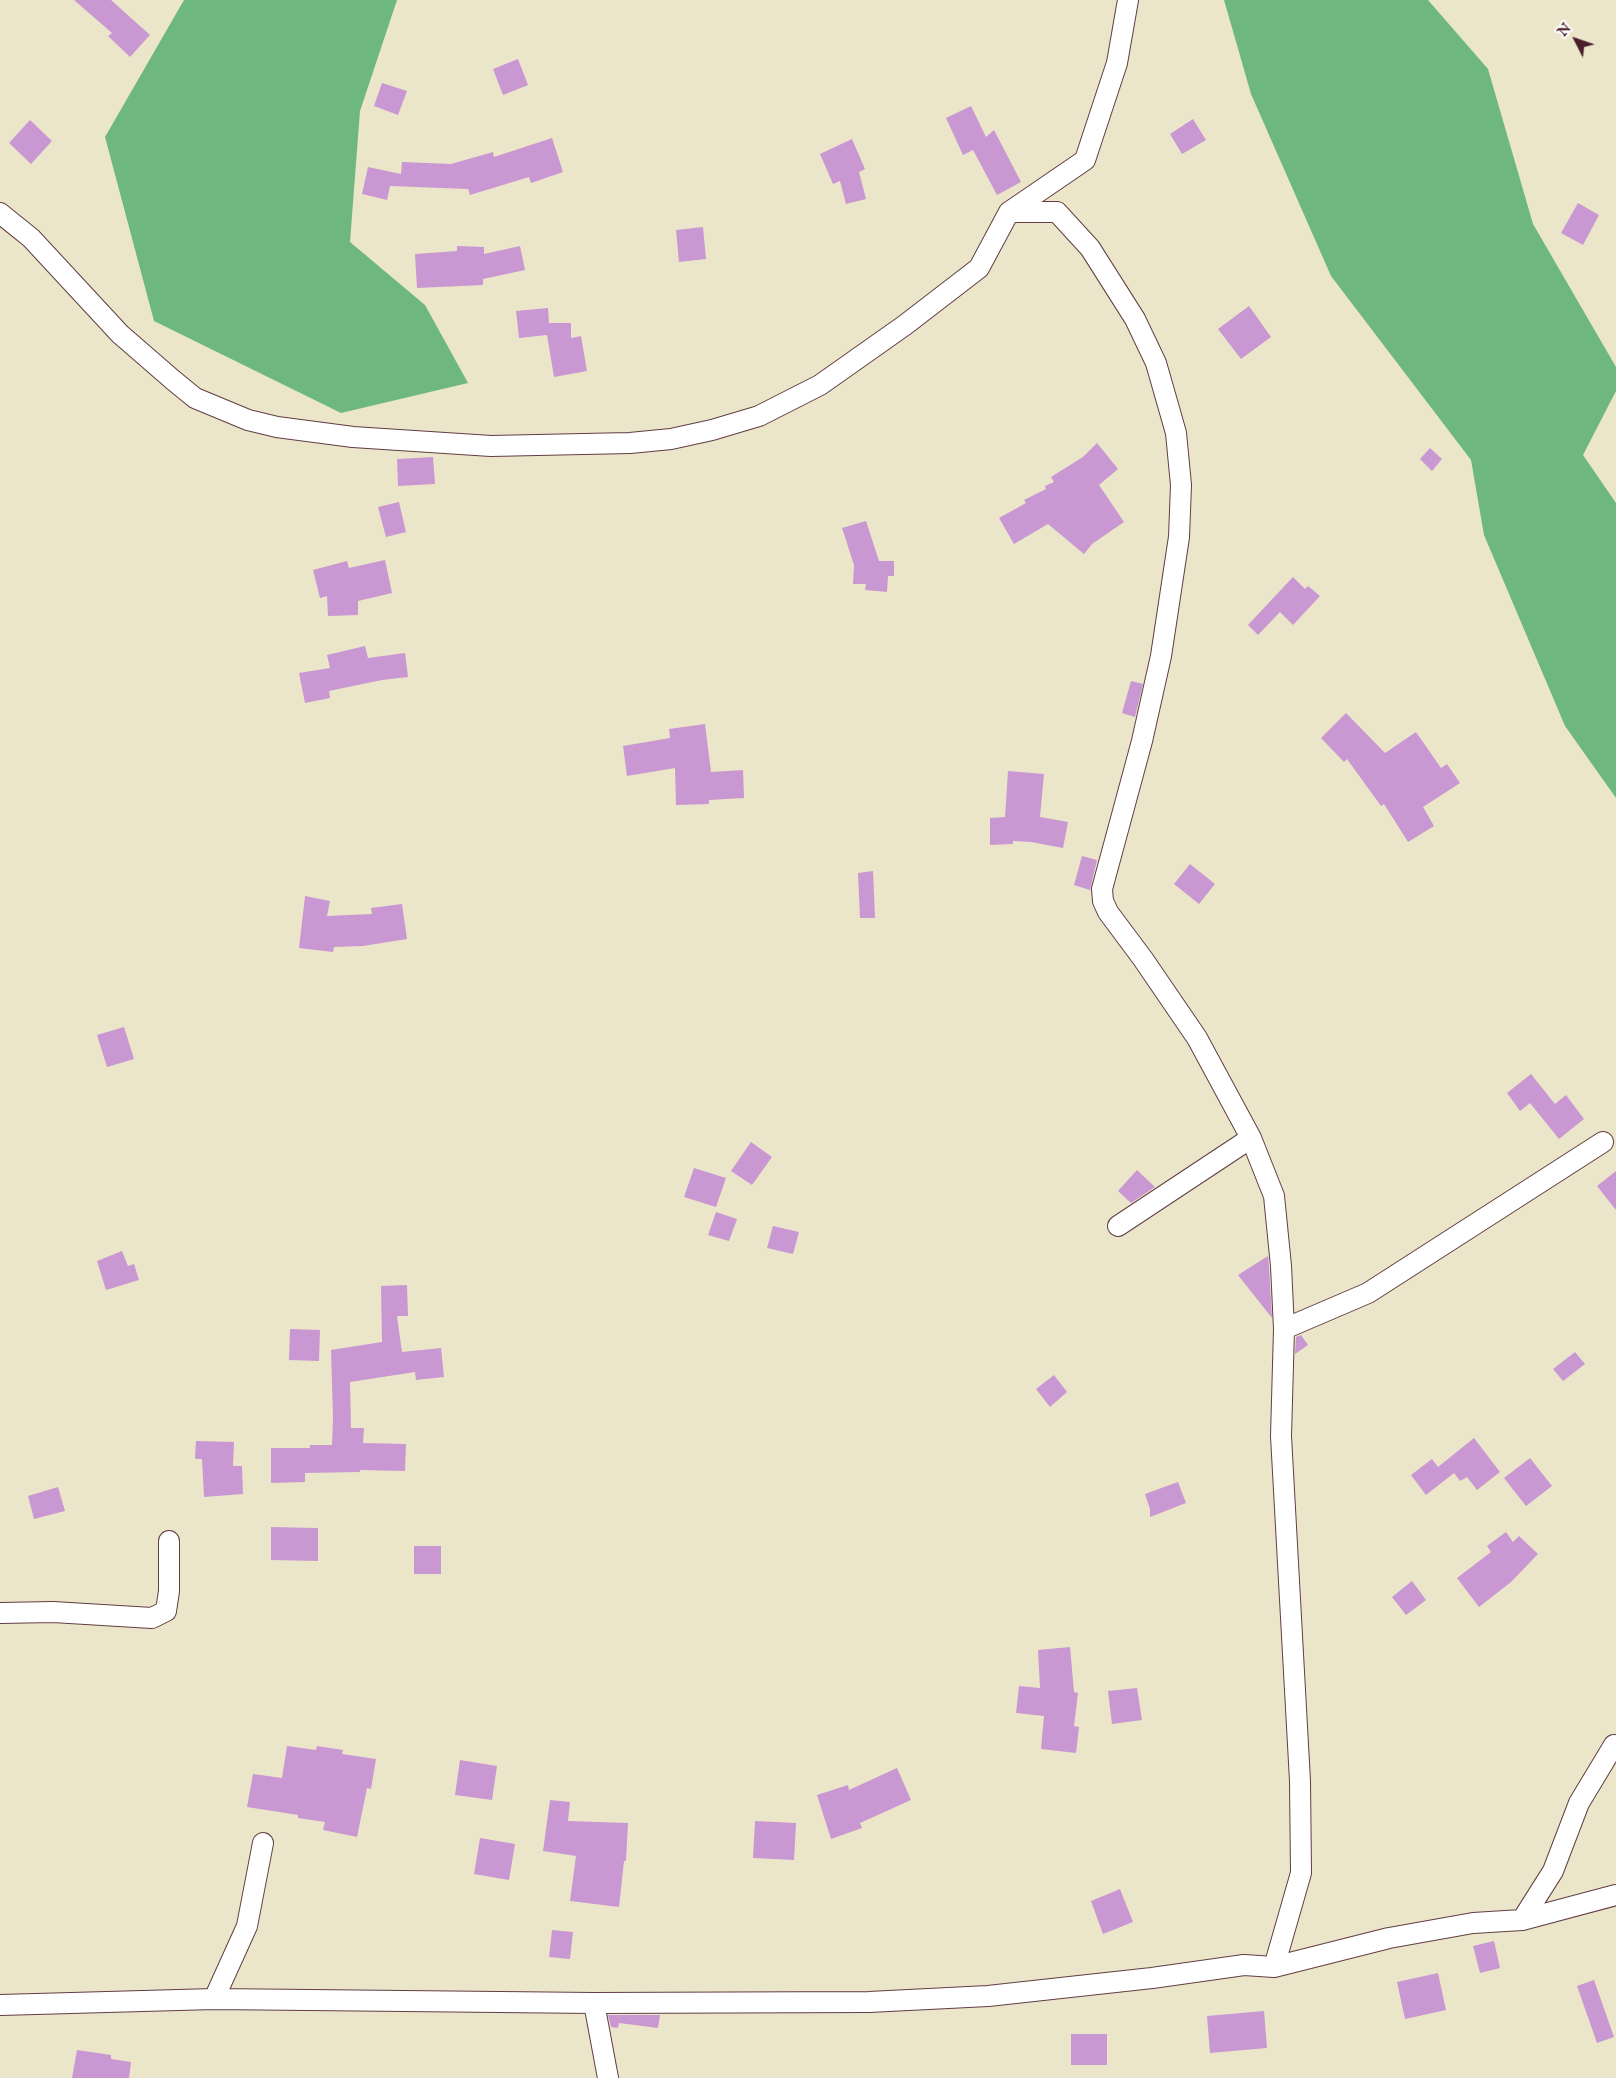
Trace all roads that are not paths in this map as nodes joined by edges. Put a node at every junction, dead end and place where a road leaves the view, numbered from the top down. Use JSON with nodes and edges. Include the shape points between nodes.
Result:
{"nodes":[{"id":1,"x":1128,"y":0,"type":"edge"},
{"id":2,"x":1009,"y":212,"type":"junction"},
{"id":3,"x":0,"y":213,"type":"edge"},
{"id":4,"x":1251,"y":1138,"type":"junction"},
{"id":5,"x":1603,"y":1142,"type":"dead end"},
{"id":6,"x":1118,"y":1226,"type":"dead end"},
{"id":7,"x":1284,"y":1329,"type":"junction"},
{"id":8,"x":169,"y":1541,"type":"dead end"},
{"id":9,"x":0,"y":1613,"type":"edge"},
{"id":10,"x":1614,"y":1745,"type":"dead end"},
{"id":11,"x":262,"y":1843,"type":"dead end"},
{"id":12,"x":1616,"y":1895,"type":"edge"},
{"id":13,"x":1522,"y":1920,"type":"junction"},
{"id":14,"x":1274,"y":1967,"type":"junction"},
{"id":15,"x":214,"y":1999,"type":"junction"},
{"id":16,"x":594,"y":2003,"type":"junction"},
{"id":17,"x":0,"y":2005,"type":"edge"},
{"id":18,"x":608,"y":2078,"type":"edge"}],
"edges":[{"from":1,"to":2,"type":"street","via":[[1117,63],[1085,160]]},
{"from":2,"to":3,"type":"street","via":[[979,268],[820,385],[759,416],[671,439],[500,446],[353,437],[277,428],[248,420],[196,398],[120,334],[31,238]]},
{"from":2,"to":4,"type":"street","via":[[1057,212],[1090,248],[1135,319],[1156,363],[1168,401],[1176,433],[1181,485],[1180,537],[1161,656],[1102,889],[1103,901],[1197,1038]]},
{"from":4,"to":6,"type":"street"},
{"from":4,"to":7,"type":"street","via":[[1274,1196]]},
{"from":5,"to":7,"type":"street","via":[[1368,1293]]},
{"from":7,"to":14,"type":"street","via":[[1281,1436],[1300,1780],[1301,1873]]},
{"from":8,"to":9,"type":"street","via":[[166,1612],[152,1618],[53,1612]]},
{"from":10,"to":13,"type":"street","via":[[1580,1803],[1553,1871]]},
{"from":11,"to":15,"type":"street","via":[[247,1926]]},
{"from":12,"to":13,"type":"street"},
{"from":13,"to":14,"type":"street","via":[[1473,1923],[1389,1938]]},
{"from":14,"to":16,"type":"street","via":[[1244,1965],[988,1996],[869,2002]]},
{"from":15,"to":16,"type":"street"},
{"from":15,"to":17,"type":"street"},
{"from":16,"to":18,"type":"street"}]}
